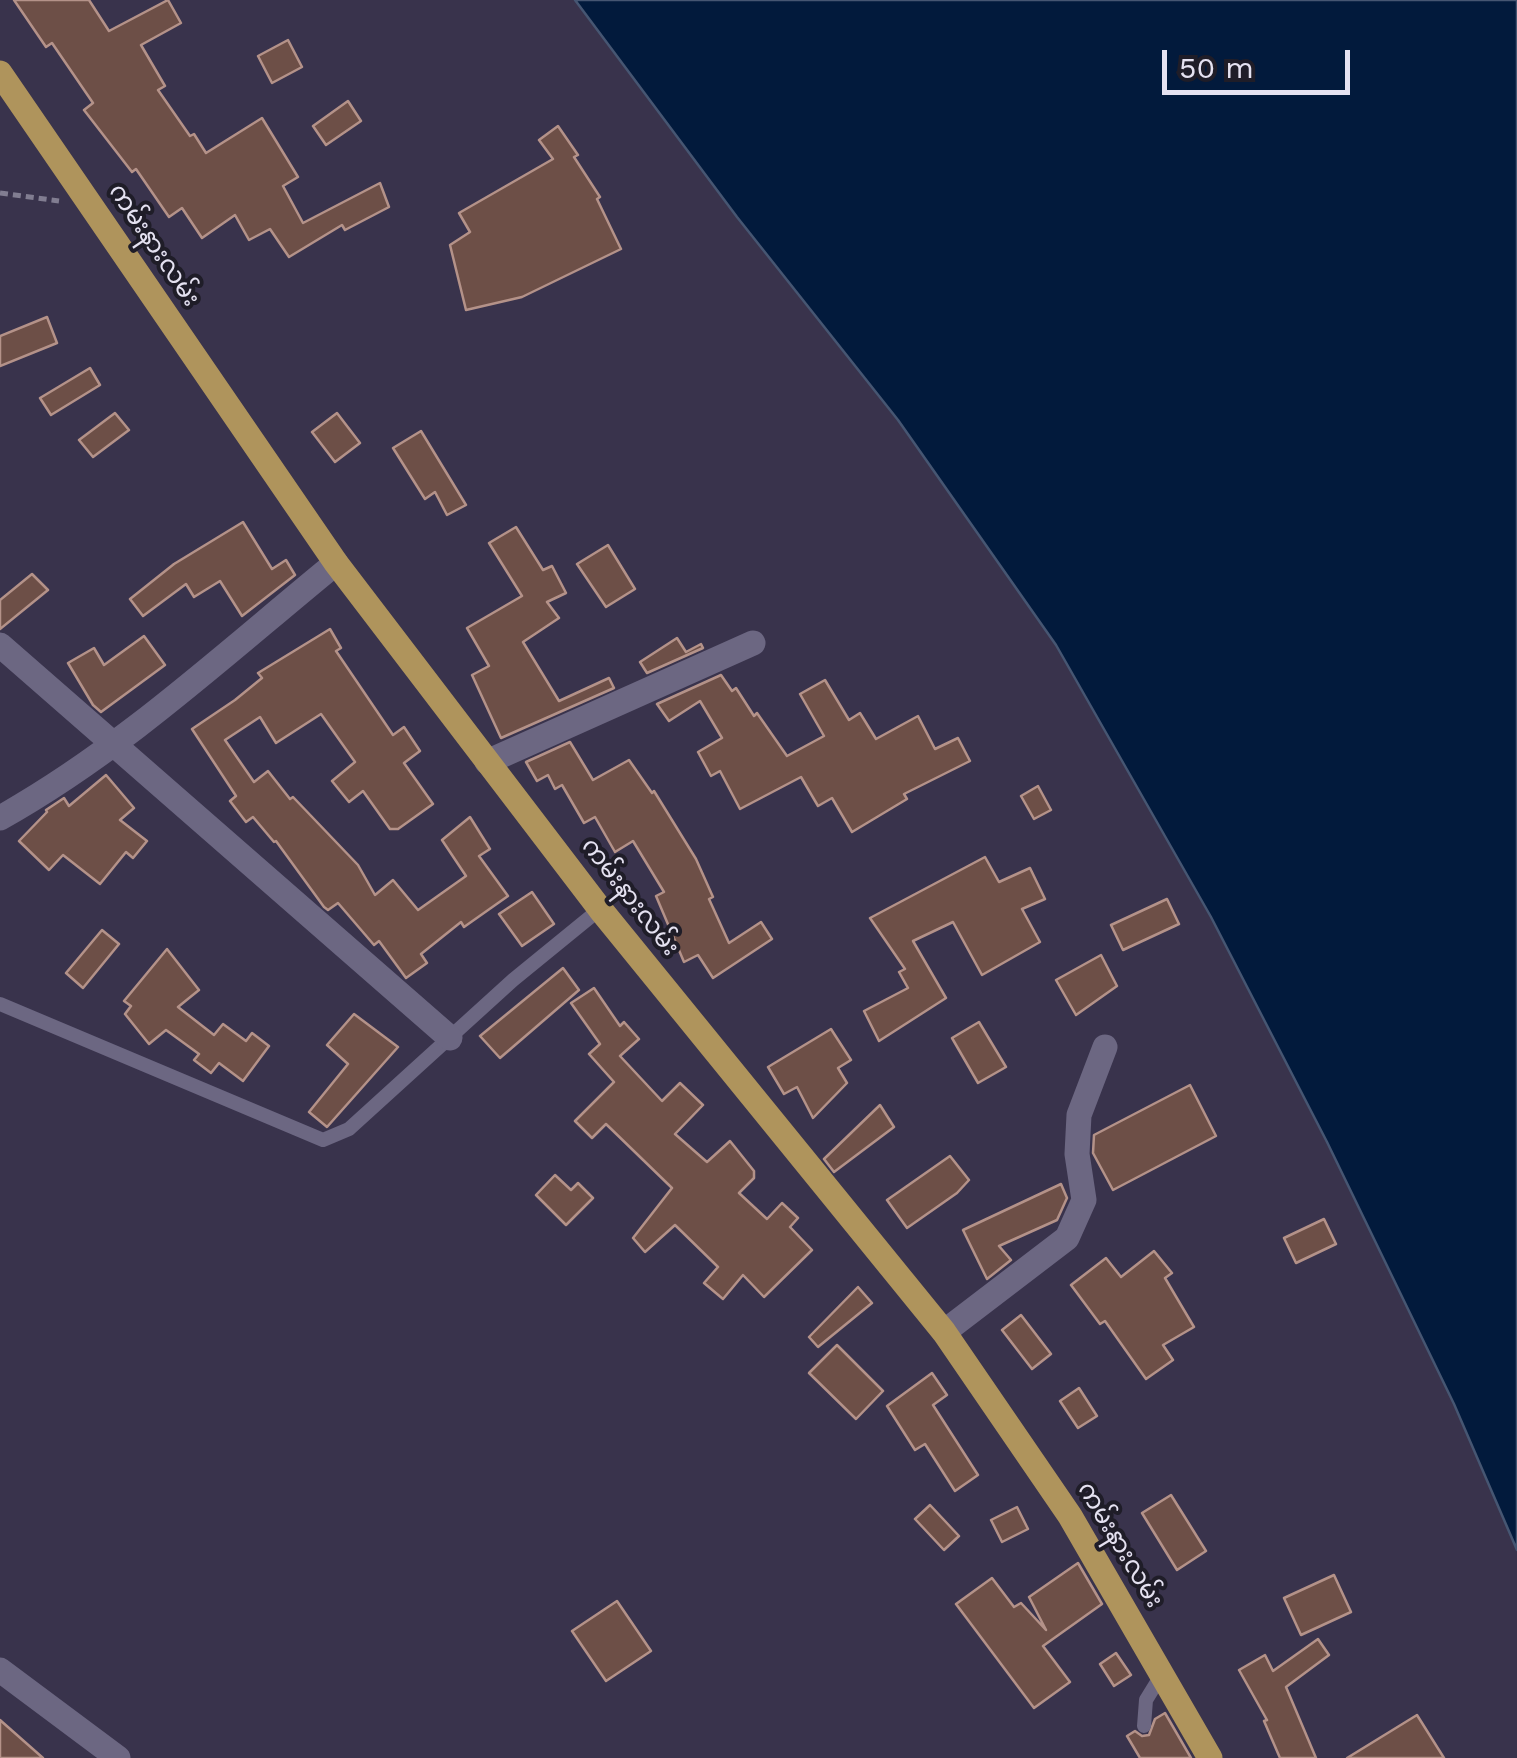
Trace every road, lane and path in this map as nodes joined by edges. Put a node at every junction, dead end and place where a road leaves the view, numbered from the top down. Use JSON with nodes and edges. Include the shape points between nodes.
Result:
{"nodes":[{"id":1,"x":0,"y":72,"type":"edge"},
{"id":2,"x":0,"y":193,"type":"edge"},
{"id":3,"x":92,"y":205,"type":"junction"},
{"id":4,"x":336,"y":562,"type":"junction"},
{"id":5,"x":753,"y":643,"type":"dead end"},
{"id":6,"x":0,"y":646,"type":"edge"},
{"id":7,"x":114,"y":743,"type":"junction"},
{"id":8,"x":487,"y":762,"type":"junction"},
{"id":9,"x":0,"y":818,"type":"edge"},
{"id":10,"x":600,"y":909,"type":"junction"},
{"id":11,"x":0,"y":1004,"type":"edge"},
{"id":12,"x":450,"y":1038,"type":"junction"},
{"id":13,"x":1106,"y":1047,"type":"dead end"},
{"id":14,"x":944,"y":1332,"type":"junction"},
{"id":15,"x":0,"y":1670,"type":"edge"},
{"id":16,"x":1162,"y":1674,"type":"junction"},
{"id":17,"x":1144,"y":1726,"type":"dead end"},
{"id":18,"x":118,"y":1758,"type":"edge"},
{"id":19,"x":1210,"y":1758,"type":"edge"}],
"edges":[{"from":1,"to":3,"type":"main road","name":"ကမ်းနားလမ်း"},
{"from":2,"to":3,"type":"path"},
{"from":3,"to":4,"type":"main road","name":"ကမ်းနားလမ်း"},
{"from":4,"to":7,"type":"street"},
{"from":4,"to":8,"type":"main road","name":"ကမ်းနားလမ်း"},
{"from":5,"to":8,"type":"street"},
{"from":6,"to":7,"type":"street"},
{"from":7,"to":9,"type":"street"},
{"from":7,"to":12,"type":"street"},
{"from":8,"to":10,"type":"main road","name":"ကမ်းနားလမ်း"},
{"from":10,"to":12,"type":"lane"},
{"from":10,"to":14,"type":"main road","name":"ကမ်းနားလမ်း"},
{"from":11,"to":12,"type":"lane","via":[[323,1140],[350,1129]]},
{"from":13,"to":14,"type":"street","via":[[1079,1116],[1084,1200],[1067,1238]]},
{"from":14,"to":16,"type":"main road","name":"ကမ်းနားလမ်း","via":[[1070,1516]]},
{"from":15,"to":18,"type":"street"},
{"from":16,"to":17,"type":"lane","via":[[1146,1700]]},
{"from":16,"to":19,"type":"main road","name":"ကမ်းနားလမ်း"}]}
